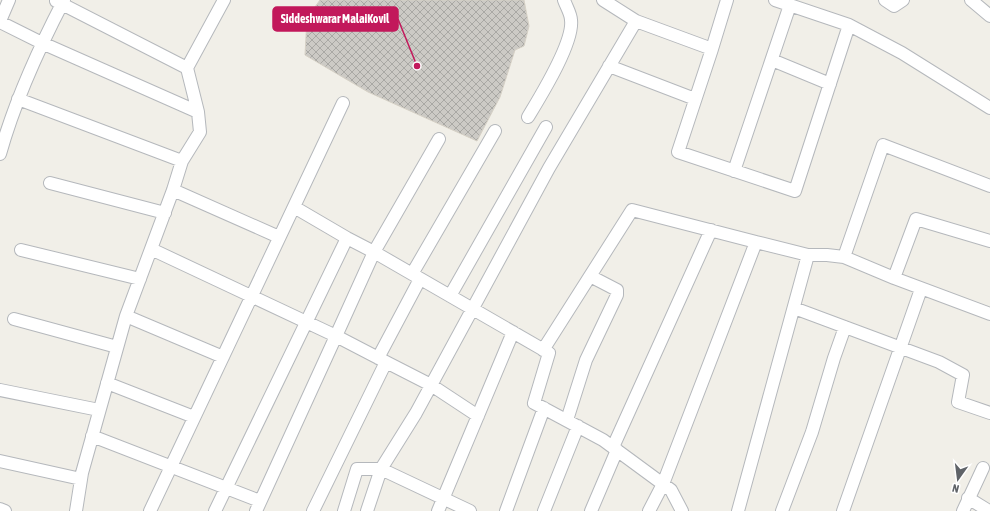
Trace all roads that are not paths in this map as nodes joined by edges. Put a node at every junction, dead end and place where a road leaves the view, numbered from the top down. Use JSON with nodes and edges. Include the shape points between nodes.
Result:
{"nodes":[{"id":1,"x":9,"y":0,"type":"edge"},
{"id":2,"x":223,"y":0,"type":"edge"},
{"id":3,"x":564,"y":0,"type":"edge"},
{"id":4,"x":603,"y":0,"type":"edge"},
{"id":5,"x":727,"y":0,"type":"edge"},
{"id":6,"x":775,"y":0,"type":"edge"},
{"id":7,"x":885,"y":0,"type":"edge"},
{"id":8,"x":903,"y":0,"type":"edge"},
{"id":9,"x":971,"y":0,"type":"edge"},
{"id":10,"x":60,"y":1,"type":"edge"},
{"id":11,"x":790,"y":5,"type":"junction"},
{"id":12,"x":806,"y":5,"type":"edge"},
{"id":13,"x":990,"y":16,"type":"edge"},
{"id":14,"x":0,"y":21,"type":"edge"},
{"id":15,"x":636,"y":21,"type":"junction"},
{"id":16,"x":849,"y":25,"type":"junction"},
{"id":17,"x":42,"y":43,"type":"junction"},
{"id":18,"x":712,"y":50,"type":"junction"},
{"id":19,"x":772,"y":60,"type":"junction"},
{"id":20,"x":609,"y":66,"type":"junction"},
{"id":21,"x":188,"y":68,"type":"junction"},
{"id":22,"x":830,"y":84,"type":"junction"},
{"id":23,"x":18,"y":99,"type":"junction"},
{"id":24,"x":695,"y":99,"type":"junction"},
{"id":25,"x":343,"y":102,"type":"dead end"},
{"id":26,"x":990,"y":108,"type":"edge"},
{"id":27,"x":198,"y":112,"type":"junction"},
{"id":28,"x":528,"y":117,"type":"dead end"},
{"id":29,"x":546,"y":127,"type":"dead end"},
{"id":30,"x":495,"y":132,"type":"dead end"},
{"id":31,"x":439,"y":139,"type":"dead end"},
{"id":32,"x":0,"y":154,"type":"edge"},
{"id":33,"x":182,"y":161,"type":"junction"},
{"id":34,"x":734,"y":171,"type":"junction"},
{"id":35,"x":50,"y":183,"type":"dead end"},
{"id":36,"x":990,"y":186,"type":"edge"},
{"id":37,"x":173,"y":190,"type":"junction"},
{"id":38,"x":294,"y":207,"type":"junction"},
{"id":39,"x":165,"y":213,"type":"junction"},
{"id":40,"x":711,"y":230,"type":"junction"},
{"id":41,"x":279,"y":237,"type":"junction"},
{"id":42,"x":346,"y":238,"type":"junction"},
{"id":43,"x":990,"y":241,"type":"edge"},
{"id":44,"x":756,"y":242,"type":"junction"},
{"id":45,"x":151,"y":249,"type":"junction"},
{"id":46,"x":21,"y":250,"type":"dead end"},
{"id":47,"x":374,"y":252,"type":"junction"},
{"id":48,"x":808,"y":255,"type":"junction"},
{"id":49,"x":844,"y":257,"type":"junction"},
{"id":50,"x":416,"y":276,"type":"junction"},
{"id":51,"x":590,"y":276,"type":"junction"},
{"id":52,"x":894,"y":278,"type":"junction"},
{"id":53,"x":140,"y":279,"type":"junction"},
{"id":54,"x":921,"y":289,"type":"junction"},
{"id":55,"x":450,"y":296,"type":"junction"},
{"id":56,"x":251,"y":297,"type":"junction"},
{"id":57,"x":794,"y":308,"type":"junction"},
{"id":58,"x":473,"y":309,"type":"junction"},
{"id":59,"x":990,"y":314,"type":"edge"},
{"id":60,"x":126,"y":316,"type":"junction"},
{"id":61,"x":14,"y":319,"type":"dead end"},
{"id":62,"x":306,"y":323,"type":"junction"},
{"id":63,"x":845,"y":327,"type":"junction"},
{"id":64,"x":513,"y":332,"type":"junction"},
{"id":65,"x":336,"y":336,"type":"junction"},
{"id":66,"x":117,"y":347,"type":"junction"},
{"id":67,"x":900,"y":348,"type":"junction"},
{"id":68,"x":543,"y":350,"type":"junction"},
{"id":69,"x":223,"y":357,"type":"junction"},
{"id":70,"x":382,"y":360,"type":"junction"},
{"id":71,"x":107,"y":383,"type":"junction"},
{"id":72,"x":431,"y":385,"type":"junction"},
{"id":73,"x":0,"y":390,"type":"edge"},
{"id":74,"x":544,"y":408,"type":"junction"},
{"id":75,"x":99,"y":410,"type":"junction"},
{"id":76,"x":990,"y":413,"type":"edge"},
{"id":77,"x":478,"y":416,"type":"junction"},
{"id":78,"x":194,"y":418,"type":"junction"},
{"id":79,"x":572,"y":423,"type":"junction"},
{"id":80,"x":92,"y":436,"type":"junction"},
{"id":81,"x":615,"y":448,"type":"junction"},
{"id":82,"x":0,"y":461,"type":"edge"},
{"id":83,"x":170,"y":467,"type":"junction"},
{"id":84,"x":983,"y":468,"type":"dead end"},
{"id":85,"x":381,"y":469,"type":"junction"},
{"id":86,"x":81,"y":479,"type":"junction"},
{"id":87,"x":663,"y":484,"type":"junction"},
{"id":88,"x":226,"y":489,"type":"junction"},
{"id":89,"x":968,"y":498,"type":"junction"},
{"id":90,"x":441,"y":505,"type":"edge"},
{"id":91,"x":258,"y":506,"type":"edge"},
{"id":92,"x":0,"y":509,"type":"edge"},
{"id":93,"x":844,"y":510,"type":"edge"},
{"id":94,"x":5,"y":511,"type":"edge"},
{"id":95,"x":76,"y":511,"type":"edge"},
{"id":96,"x":150,"y":511,"type":"edge"},
{"id":97,"x":215,"y":511,"type":"edge"},
{"id":98,"x":313,"y":511,"type":"edge"},
{"id":99,"x":344,"y":511,"type":"edge"},
{"id":100,"x":367,"y":511,"type":"edge"},
{"id":101,"x":470,"y":511,"type":"edge"},
{"id":102,"x":506,"y":511,"type":"edge"},
{"id":103,"x":544,"y":511,"type":"edge"},
{"id":104,"x":591,"y":511,"type":"edge"},
{"id":105,"x":649,"y":511,"type":"edge"},
{"id":106,"x":682,"y":511,"type":"edge"},
{"id":107,"x":738,"y":511,"type":"edge"},
{"id":108,"x":782,"y":511,"type":"edge"},
{"id":109,"x":962,"y":511,"type":"edge"},
{"id":110,"x":989,"y":511,"type":"edge"}],
"edges":[{"from":1,"to":14,"type":"street"},
{"from":2,"to":21,"type":"street"},
{"from":3,"to":28,"type":"street","via":[[572,20],[570,36]]},
{"from":4,"to":15,"type":"street"},
{"from":5,"to":18,"type":"street"},
{"from":6,"to":11,"type":"street"},
{"from":7,"to":8,"type":"street","via":[[894,6]]},
{"from":9,"to":13,"type":"street"},
{"from":10,"to":17,"type":"street"},
{"from":10,"to":21,"type":"street"},
{"from":11,"to":12,"type":"street"},
{"from":11,"to":19,"type":"street"},
{"from":12,"to":16,"type":"street"},
{"from":14,"to":17,"type":"street"},
{"from":15,"to":18,"type":"street"},
{"from":15,"to":20,"type":"street"},
{"from":16,"to":22,"type":"street"},
{"from":16,"to":26,"type":"street","via":[[902,52]]},
{"from":17,"to":23,"type":"street"},
{"from":17,"to":27,"type":"street"},
{"from":18,"to":24,"type":"street"},
{"from":19,"to":22,"type":"street"},
{"from":19,"to":34,"type":"street"},
{"from":20,"to":24,"type":"street"},
{"from":20,"to":58,"type":"street","via":[[549,168]]},
{"from":21,"to":27,"type":"street"},
{"from":22,"to":34,"type":"street","via":[[795,191]]},
{"from":23,"to":32,"type":"street"},
{"from":23,"to":33,"type":"street"},
{"from":24,"to":34,"type":"street","via":[[678,152]]},
{"from":25,"to":38,"type":"street"},
{"from":27,"to":33,"type":"street","via":[[200,132]]},
{"from":29,"to":55,"type":"street"},
{"from":30,"to":50,"type":"street"},
{"from":31,"to":47,"type":"street"},
{"from":33,"to":37,"type":"street"},
{"from":35,"to":39,"type":"street"},
{"from":36,"to":49,"type":"street","via":[[883,145]]},
{"from":37,"to":39,"type":"street"},
{"from":37,"to":41,"type":"street"},
{"from":38,"to":41,"type":"street"},
{"from":38,"to":42,"type":"street"},
{"from":39,"to":45,"type":"street"},
{"from":40,"to":44,"type":"street"},
{"from":40,"to":51,"type":"street","via":[[632,210]]},
{"from":40,"to":81,"type":"street"},
{"from":41,"to":56,"type":"street"},
{"from":42,"to":47,"type":"street"},
{"from":42,"to":62,"type":"street"},
{"from":43,"to":52,"type":"street","via":[[916,219]]},
{"from":44,"to":48,"type":"street"},
{"from":44,"to":87,"type":"street"},
{"from":45,"to":53,"type":"street"},
{"from":45,"to":56,"type":"street"},
{"from":46,"to":53,"type":"street"},
{"from":47,"to":50,"type":"street"},
{"from":47,"to":65,"type":"street"},
{"from":48,"to":49,"type":"street"},
{"from":48,"to":57,"type":"street"},
{"from":49,"to":52,"type":"street"},
{"from":50,"to":55,"type":"street"},
{"from":50,"to":70,"type":"street"},
{"from":51,"to":68,"type":"street"},
{"from":51,"to":79,"type":"street","via":[[617,290],[617,296],[586,360]]},
{"from":52,"to":54,"type":"street"},
{"from":53,"to":60,"type":"street"},
{"from":54,"to":59,"type":"street"},
{"from":54,"to":67,"type":"street"},
{"from":55,"to":58,"type":"street"},
{"from":56,"to":62,"type":"street"},
{"from":56,"to":69,"type":"street"},
{"from":57,"to":63,"type":"street"},
{"from":57,"to":107,"type":"street"},
{"from":58,"to":64,"type":"street"},
{"from":58,"to":72,"type":"street"},
{"from":60,"to":66,"type":"street"},
{"from":60,"to":69,"type":"street"},
{"from":61,"to":66,"type":"street"},
{"from":62,"to":65,"type":"street"},
{"from":62,"to":88,"type":"street"},
{"from":63,"to":67,"type":"street"},
{"from":63,"to":108,"type":"street","via":[[812,432]]},
{"from":64,"to":68,"type":"street"},
{"from":64,"to":77,"type":"street"},
{"from":65,"to":70,"type":"street"},
{"from":65,"to":91,"type":"street"},
{"from":66,"to":71,"type":"street"},
{"from":67,"to":76,"type":"street","via":[[939,362],[963,375],[958,402]]},
{"from":67,"to":93,"type":"street"},
{"from":68,"to":74,"type":"street","via":[[549,353],[534,403]]},
{"from":69,"to":78,"type":"street"},
{"from":70,"to":72,"type":"street"},
{"from":70,"to":98,"type":"street"},
{"from":71,"to":75,"type":"street"},
{"from":71,"to":78,"type":"street"},
{"from":72,"to":77,"type":"street"},
{"from":72,"to":85,"type":"street"},
{"from":73,"to":75,"type":"street"},
{"from":74,"to":79,"type":"street"},
{"from":74,"to":102,"type":"street"},
{"from":75,"to":80,"type":"street"},
{"from":77,"to":90,"type":"street"},
{"from":78,"to":83,"type":"street"},
{"from":79,"to":81,"type":"street"},
{"from":79,"to":103,"type":"street"},
{"from":80,"to":83,"type":"street"},
{"from":80,"to":86,"type":"street"},
{"from":81,"to":87,"type":"street"},
{"from":81,"to":104,"type":"street"},
{"from":82,"to":86,"type":"street"},
{"from":83,"to":88,"type":"street"},
{"from":83,"to":96,"type":"street"},
{"from":84,"to":89,"type":"street"},
{"from":85,"to":90,"type":"street"},
{"from":85,"to":99,"type":"street","via":[[357,469]]},
{"from":85,"to":100,"type":"street"},
{"from":86,"to":95,"type":"street"},
{"from":87,"to":105,"type":"street"},
{"from":87,"to":106,"type":"street","via":[[671,490]]},
{"from":88,"to":91,"type":"street"},
{"from":88,"to":97,"type":"street"},
{"from":89,"to":109,"type":"street"},
{"from":89,"to":110,"type":"street"},
{"from":90,"to":101,"type":"street"},
{"from":92,"to":94,"type":"street"}]}
